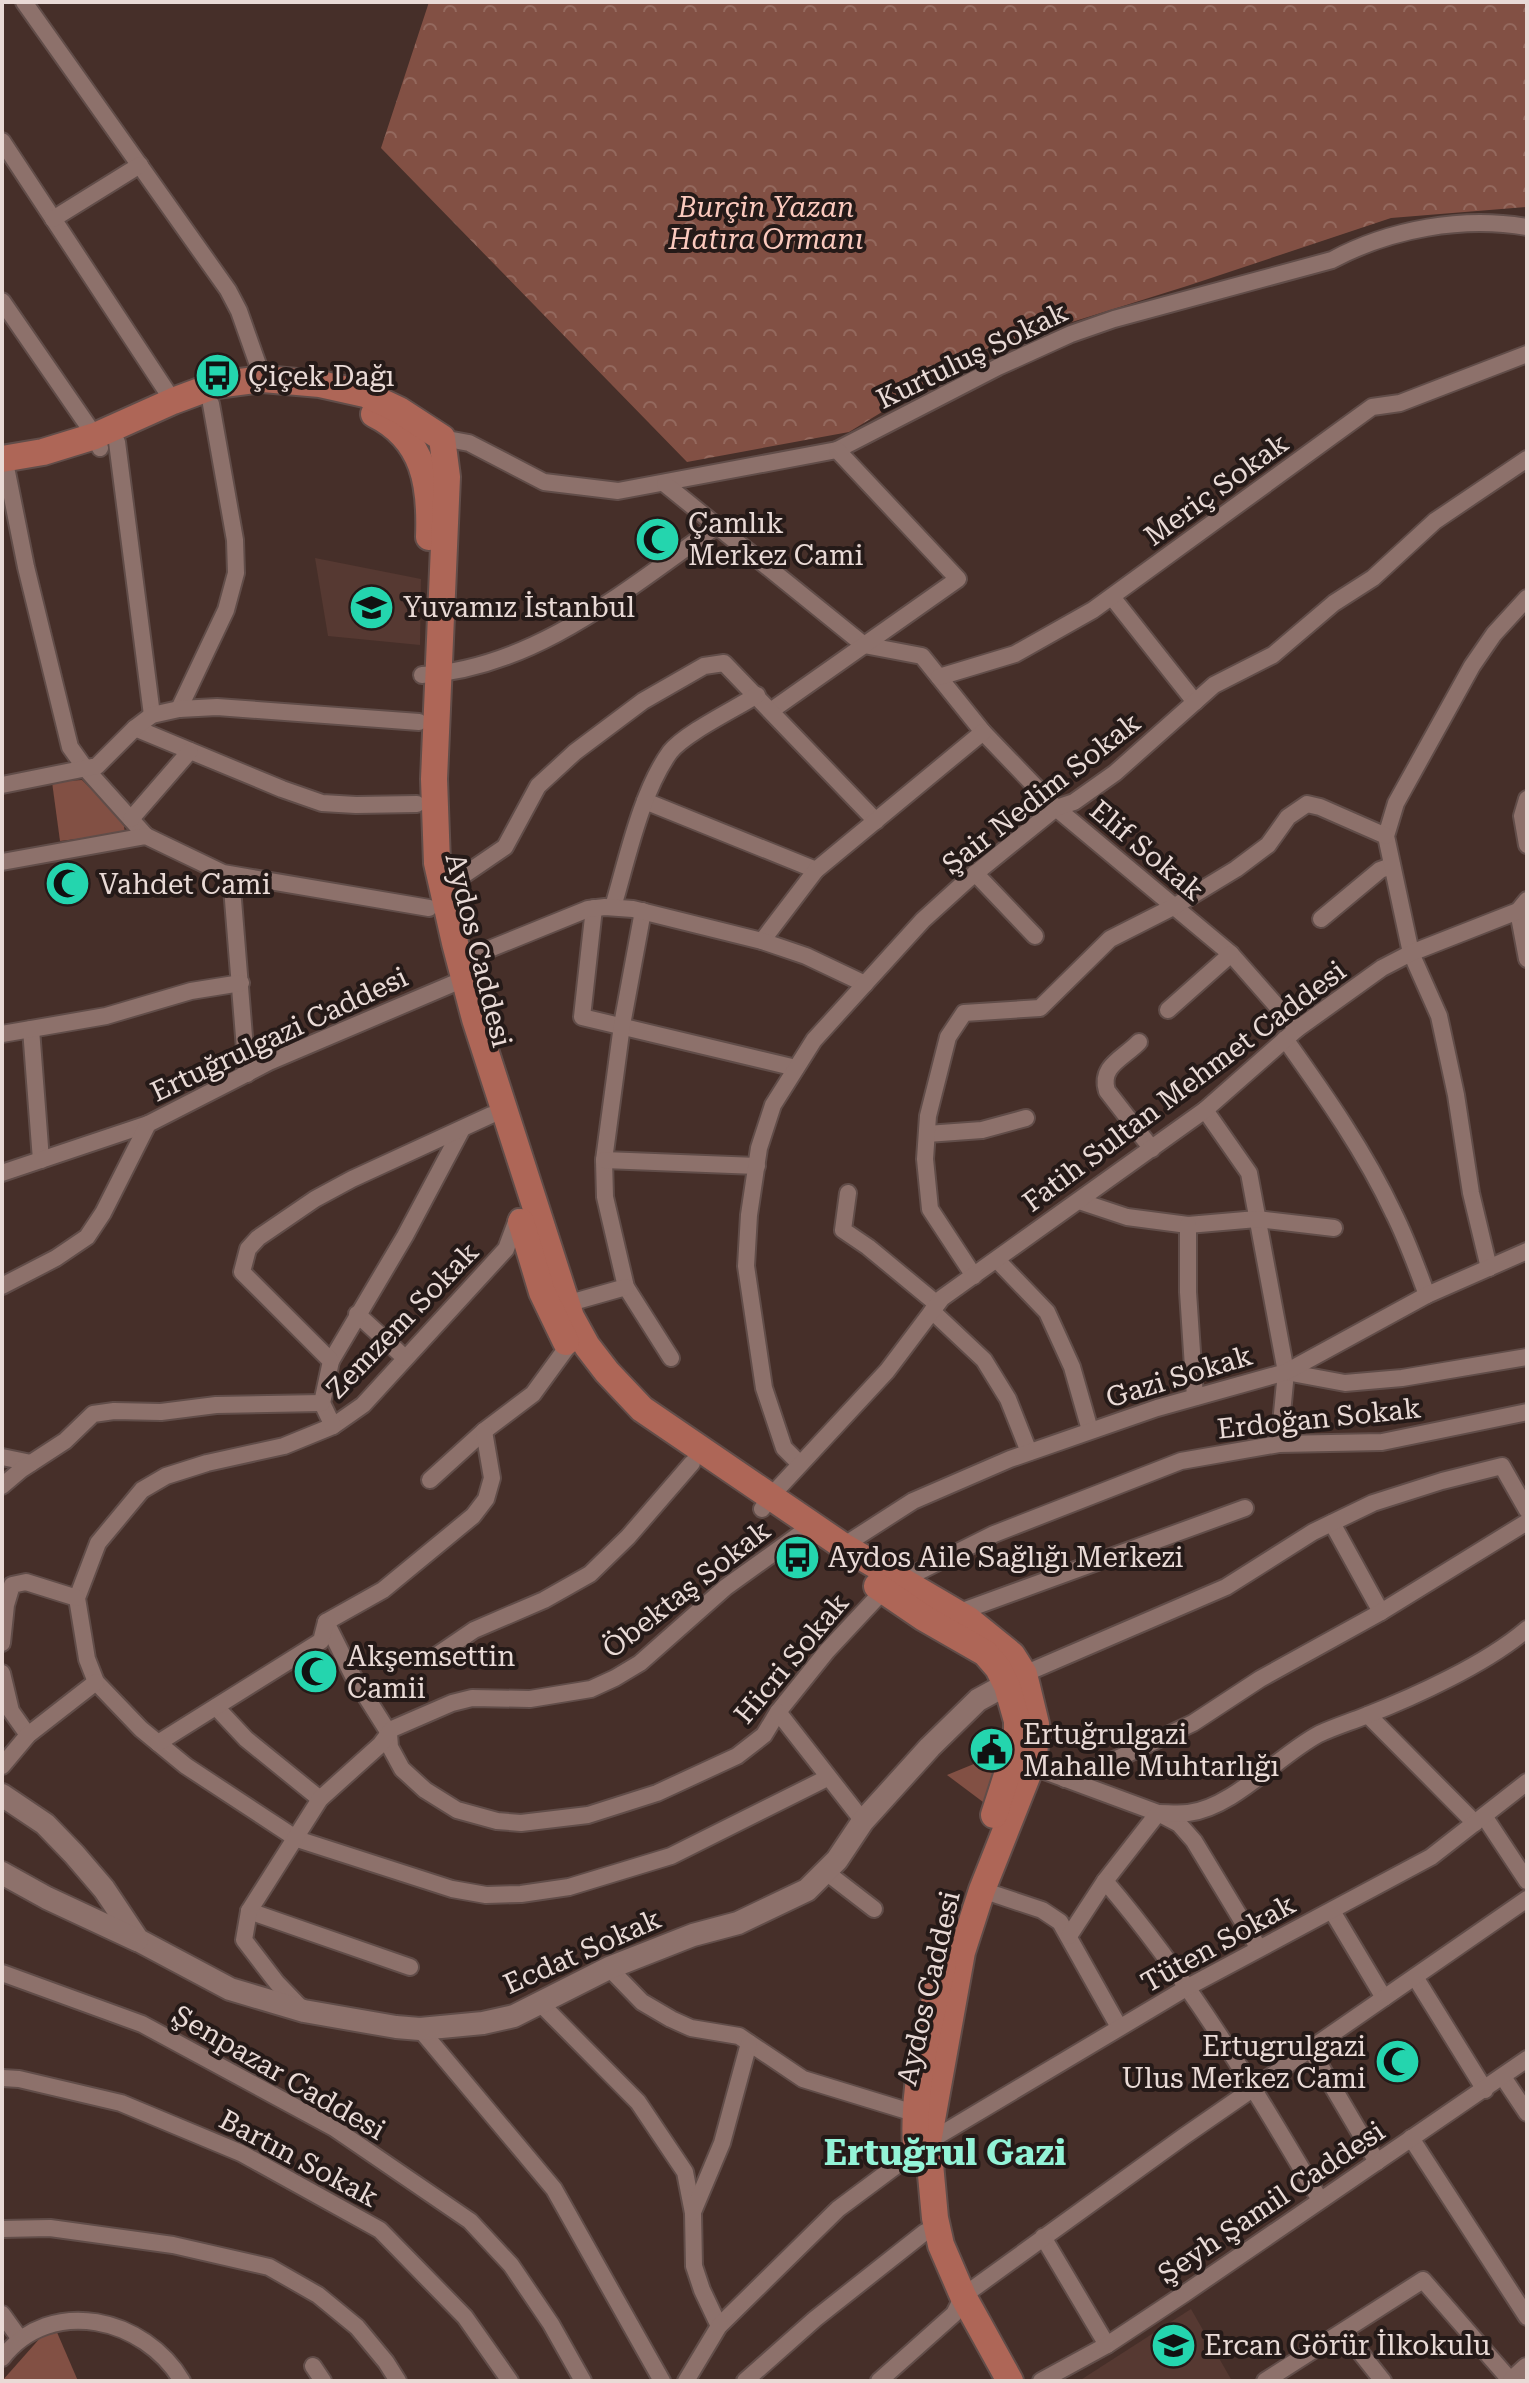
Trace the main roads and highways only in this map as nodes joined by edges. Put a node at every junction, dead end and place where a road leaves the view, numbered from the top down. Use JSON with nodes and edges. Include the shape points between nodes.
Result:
{"nodes":[{"id":1,"x":104,"y":442,"type":"junction"},
{"id":2,"x":431,"y":447,"type":"junction"},
{"id":3,"x":4,"y":467,"type":"edge"},
{"id":4,"x":430,"y":674,"type":"junction"},
{"id":5,"x":436,"y":899,"type":"junction"},
{"id":6,"x":458,"y":975,"type":"junction"},
{"id":7,"x":767,"y":1502,"type":"junction"},
{"id":8,"x":892,"y":1586,"type":"junction"},
{"id":9,"x":1015,"y":1680,"type":"junction"},
{"id":10,"x":922,"y":2146,"type":"junction"},
{"id":11,"x":958,"y":2305,"type":"junction"},
{"id":12,"x":996,"y":2381,"type":"edge"},
{"id":13,"x":1010,"y":2381,"type":"edge"}],
"edges":[{"from":1,"to":2,"type":"main road","via":[[211,404],[292,395],[351,406]]},
{"from":1,"to":2,"type":"main road","via":[[173,401],[216,385],[263,379],[365,394],[399,410]]},
{"from":1,"to":3,"type":"main road","via":[[43,452]]},
{"from":2,"to":4,"type":"main road","name":"Aydos Caddesi"},
{"from":4,"to":5,"type":"main road","name":"Aydos Caddesi"},
{"from":4,"to":5,"type":"main road","name":"Aydos Caddesi","via":[[419,722],[417,804],[418,836]]},
{"from":5,"to":6,"type":"main road","name":"Aydos Caddesi"},
{"from":6,"to":7,"type":"main road","name":"Aydos Caddesi","via":[[566,1304],[587,1346],[633,1402]]},
{"from":6,"to":7,"type":"main road","name":"Aydos Caddesi","via":[[519,1215],[547,1307],[568,1346],[611,1404],[638,1427]]},
{"from":7,"to":8,"type":"main road","name":"Aydos Caddesi","via":[[843,1546]]},
{"from":7,"to":8,"type":"main road","name":"Aydos Caddesi","via":[[800,1534]]},
{"from":8,"to":9,"type":"main road","name":"Aydos Caddesi"},
{"from":8,"to":9,"type":"main road","name":"Aydos Caddesi","via":[[957,1613],[996,1640],[1012,1655]]},
{"from":9,"to":10,"type":"main road","name":"Aydos Caddesi","via":[[1017,1744],[954,1916],[929,2023],[914,2113]]},
{"from":9,"to":10,"type":"main road","name":"Aydos Caddesi","via":[[1036,1724],[1031,1766],[962,1952]]},
{"from":10,"to":11,"type":"main road","name":"Aydos Caddesi","via":[[938,2235]]},
{"from":10,"to":11,"type":"main road","name":"Aydos Caddesi","via":[[925,2232]]},
{"from":11,"to":12,"type":"main road","name":"Aydos Caddesi"},
{"from":11,"to":13,"type":"main road","name":"Aydos Caddesi"}]}
